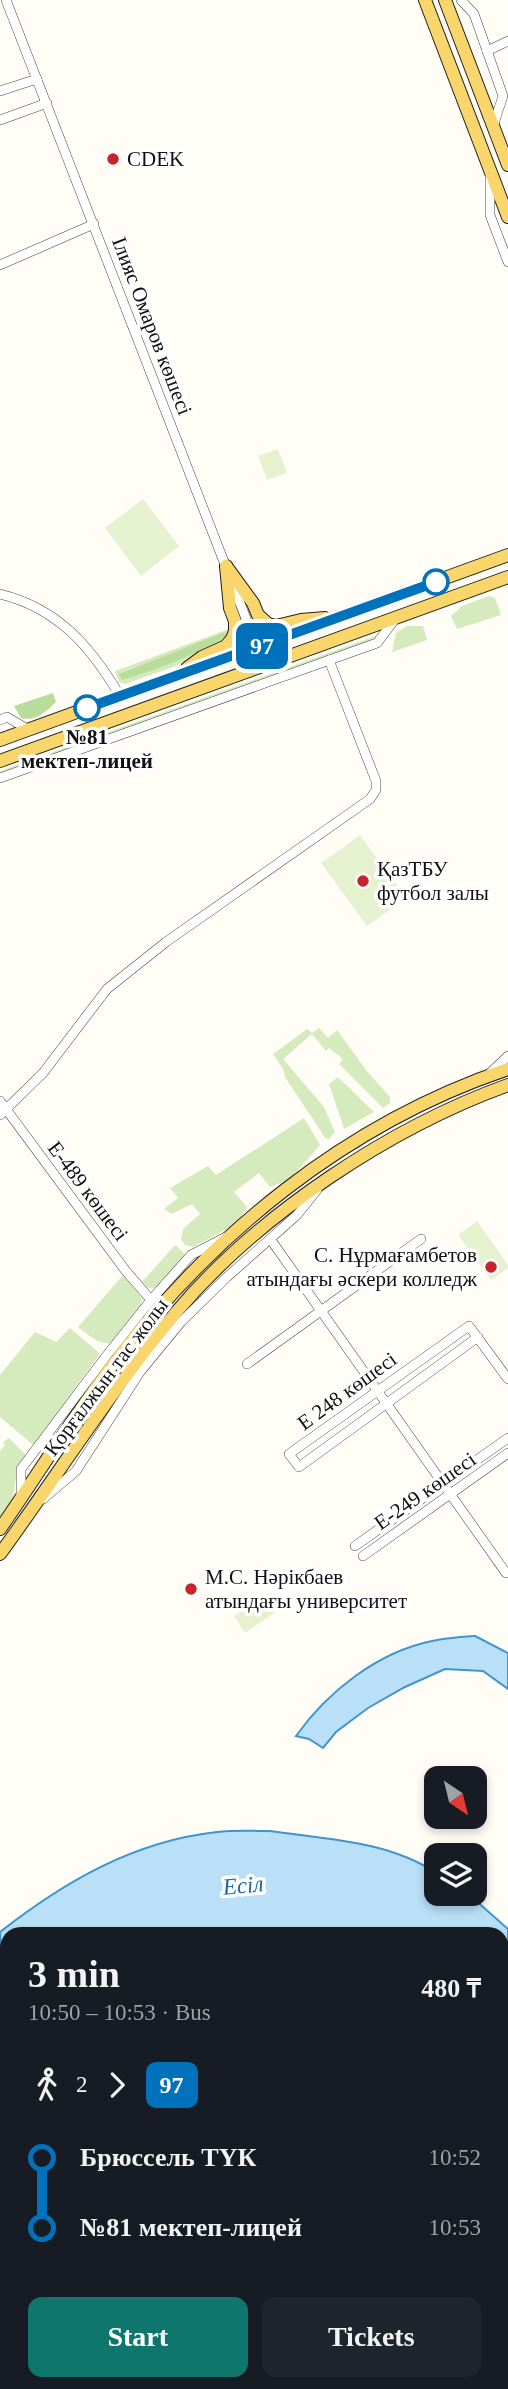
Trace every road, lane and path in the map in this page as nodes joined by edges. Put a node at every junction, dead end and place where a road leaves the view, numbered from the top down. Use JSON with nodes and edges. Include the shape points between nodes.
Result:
{"nodes":[{"id":1,"x":6,"y":0,"type":"edge"},
{"id":2,"x":425,"y":0,"type":"edge"},
{"id":3,"x":445,"y":0,"type":"edge"},
{"id":4,"x":461,"y":0,"type":"edge"},
{"id":5,"x":508,"y":41,"type":"edge"},
{"id":6,"x":487,"y":51,"type":"junction"},
{"id":7,"x":37,"y":79,"type":"junction"},
{"id":8,"x":0,"y":91,"type":"edge"},
{"id":9,"x":462,"y":94,"type":"junction"},
{"id":10,"x":47,"y":103,"type":"junction"},
{"id":11,"x":0,"y":120,"type":"edge"},
{"id":12,"x":493,"y":126,"type":"junction"},
{"id":13,"x":498,"y":139,"type":"junction"},
{"id":14,"x":508,"y":164,"type":"edge"},
{"id":15,"x":489,"y":168,"type":"junction"},
{"id":16,"x":495,"y":181,"type":"junction"},
{"id":17,"x":508,"y":184,"type":"edge"},
{"id":18,"x":508,"y":216,"type":"edge"},
{"id":19,"x":94,"y":224,"type":"junction"},
{"id":20,"x":508,"y":262,"type":"edge"},
{"id":21,"x":0,"y":265,"type":"edge"},
{"id":22,"x":508,"y":555,"type":"edge"},
{"id":23,"x":226,"y":566,"type":"junction"},
{"id":24,"x":504,"y":579,"type":"edge"},
{"id":25,"x":0,"y":594,"type":"edge"},
{"id":26,"x":343,"y":616,"type":"junction"},
{"id":27,"x":397,"y":617,"type":"junction"},
{"id":28,"x":257,"y":647,"type":"junction"},
{"id":29,"x":329,"y":660,"type":"junction"},
{"id":30,"x":264,"y":665,"type":"junction"},
{"id":31,"x":171,"y":678,"type":"junction"},
{"id":32,"x":120,"y":696,"type":"junction"},
{"id":33,"x":0,"y":720,"type":"edge"},
{"id":34,"x":29,"y":730,"type":"junction"},
{"id":35,"x":0,"y":740,"type":"edge"},
{"id":36,"x":0,"y":761,"type":"edge"},
{"id":37,"x":0,"y":778,"type":"edge"},
{"id":38,"x":508,"y":1056,"type":"edge"},
{"id":39,"x":508,"y":1069,"type":"edge"},
{"id":40,"x":487,"y":1076,"type":"junction"},
{"id":41,"x":508,"y":1085,"type":"edge"},
{"id":42,"x":0,"y":1101,"type":"edge"},
{"id":43,"x":3,"y":1113,"type":"edge"},
{"id":44,"x":324,"y":1182,"type":"junction"},
{"id":45,"x":228,"y":1236,"type":"junction"},
{"id":46,"x":421,"y":1239,"type":"dead end"},
{"id":47,"x":271,"y":1240,"type":"junction"},
{"id":48,"x":151,"y":1300,"type":"junction"},
{"id":49,"x":321,"y":1310,"type":"junction"},
{"id":50,"x":478,"y":1337,"type":"junction"},
{"id":51,"x":247,"y":1364,"type":"dead end"},
{"id":52,"x":508,"y":1379,"type":"edge"},
{"id":53,"x":377,"y":1391,"type":"junction"},
{"id":54,"x":387,"y":1404,"type":"junction"},
{"id":55,"x":508,"y":1438,"type":"edge"},
{"id":56,"x":508,"y":1453,"type":"edge"},
{"id":57,"x":444,"y":1485,"type":"junction"},
{"id":58,"x":451,"y":1494,"type":"junction"},
{"id":59,"x":22,"y":1498,"type":"junction"},
{"id":60,"x":36,"y":1505,"type":"junction"},
{"id":61,"x":0,"y":1529,"type":"edge"},
{"id":62,"x":355,"y":1546,"type":"dead end"},
{"id":63,"x":0,"y":1554,"type":"edge"},
{"id":64,"x":363,"y":1556,"type":"dead end"},
{"id":65,"x":506,"y":1573,"type":"dead end"}],
"edges":[{"from":1,"to":7,"type":"street","name":"Ілияс Омаров көшесі"},
{"from":2,"to":9,"type":"main road"},
{"from":3,"to":12,"type":"main road"},
{"from":4,"to":6,"type":"street","via":[[474,14]]},
{"from":5,"to":6,"type":"street"},
{"from":6,"to":12,"type":"street","via":[[503,96]]},
{"from":7,"to":8,"type":"street"},
{"from":7,"to":10,"type":"street","name":"Ілияс Омаров көшесі"},
{"from":9,"to":13,"type":"main road","via":[[488,135]]},
{"from":9,"to":15,"type":"main road"},
{"from":10,"to":11,"type":"street"},
{"from":10,"to":19,"type":"street","name":"Ілияс Омаров көшесі"},
{"from":12,"to":13,"type":"main road"},
{"from":13,"to":14,"type":"main road"},
{"from":15,"to":16,"type":"main road"},
{"from":15,"to":20,"type":"street","via":[[490,215]]},
{"from":16,"to":17,"type":"main road"},
{"from":16,"to":18,"type":"main road"},
{"from":19,"to":21,"type":"street"},
{"from":19,"to":23,"type":"street","name":"Ілияс Омаров көшесі"},
{"from":22,"to":26,"type":"main road"},
{"from":23,"to":26,"type":"main road","via":[[268,624]]},
{"from":23,"to":28,"type":"street","name":"Ілияс Омаров көшесі"},
{"from":23,"to":31,"type":"main road","via":[[235,621],[232,639]]},
{"from":24,"to":27,"type":"main road"},
{"from":25,"to":32,"type":"street","via":[[56,619],[82,641]]},
{"from":26,"to":28,"type":"main road"},
{"from":27,"to":29,"type":"street","via":[[377,643]]},
{"from":27,"to":30,"type":"main road"},
{"from":28,"to":30,"type":"street","name":"Ілияс Омаров көшесі"},
{"from":28,"to":31,"type":"main road"},
{"from":29,"to":37,"type":"street"},
{"from":29,"to":43,"type":"street","via":[[376,781],[370,799],[166,942],[107,989],[43,1073]]},
{"from":30,"to":36,"type":"main road"},
{"from":31,"to":32,"type":"main road"},
{"from":32,"to":34,"type":"main road"},
{"from":33,"to":34,"type":"street","via":[[7,717]]},
{"from":34,"to":35,"type":"main road"},
{"from":38,"to":40,"type":"street"},
{"from":39,"to":40,"type":"main road","name":"Қорғалжын тас жолы"},
{"from":40,"to":45,"type":"main road","name":"Қорғалжын тас жолы","via":[[385,1123],[290,1184]]},
{"from":41,"to":44,"type":"main road","name":"Қорғалжын тас жолы","via":[[440,1114]]},
{"from":42,"to":43,"type":"street","name":"Е-489 көшесі"},
{"from":43,"to":48,"type":"street","name":"Е-489 көшесі"},
{"from":44,"to":47,"type":"street"},
{"from":44,"to":60,"type":"main road","name":"Қорғалжын тас жолы","via":[[257,1233],[180,1308],[135,1363]]},
{"from":45,"to":48,"type":"street","via":[[191,1255]]},
{"from":45,"to":59,"type":"main road","name":"Қорғалжын тас жолы","via":[[166,1300],[107,1372]]},
{"from":46,"to":49,"type":"street"},
{"from":47,"to":49,"type":"street"},
{"from":47,"to":60,"type":"street","via":[[181,1322],[140,1372],[76,1471]]},
{"from":48,"to":59,"type":"street","via":[[21,1469]]},
{"from":49,"to":51,"type":"street"},
{"from":49,"to":53,"type":"street"},
{"from":50,"to":52,"type":"street"},
{"from":50,"to":53,"type":"street","name":"Е 248 көшесі","via":[[469,1326]]},
{"from":50,"to":54,"type":"street","name":"Е 248 көшесі"},
{"from":53,"to":54,"type":"street"},
{"from":53,"to":54,"type":"street","name":"Е 248 көшесі","via":[[289,1454],[299,1467]]},
{"from":54,"to":57,"type":"street"},
{"from":55,"to":57,"type":"street"},
{"from":56,"to":58,"type":"street","name":"Е-249 көшесі"},
{"from":57,"to":58,"type":"street"},
{"from":57,"to":62,"type":"street"},
{"from":58,"to":64,"type":"street","name":"Е-249 көшесі"},
{"from":58,"to":65,"type":"street"},
{"from":59,"to":61,"type":"main road","name":"Қорғалжын тас жолы"},
{"from":60,"to":63,"type":"main road","name":"Қорғалжын тас жолы"}]}
